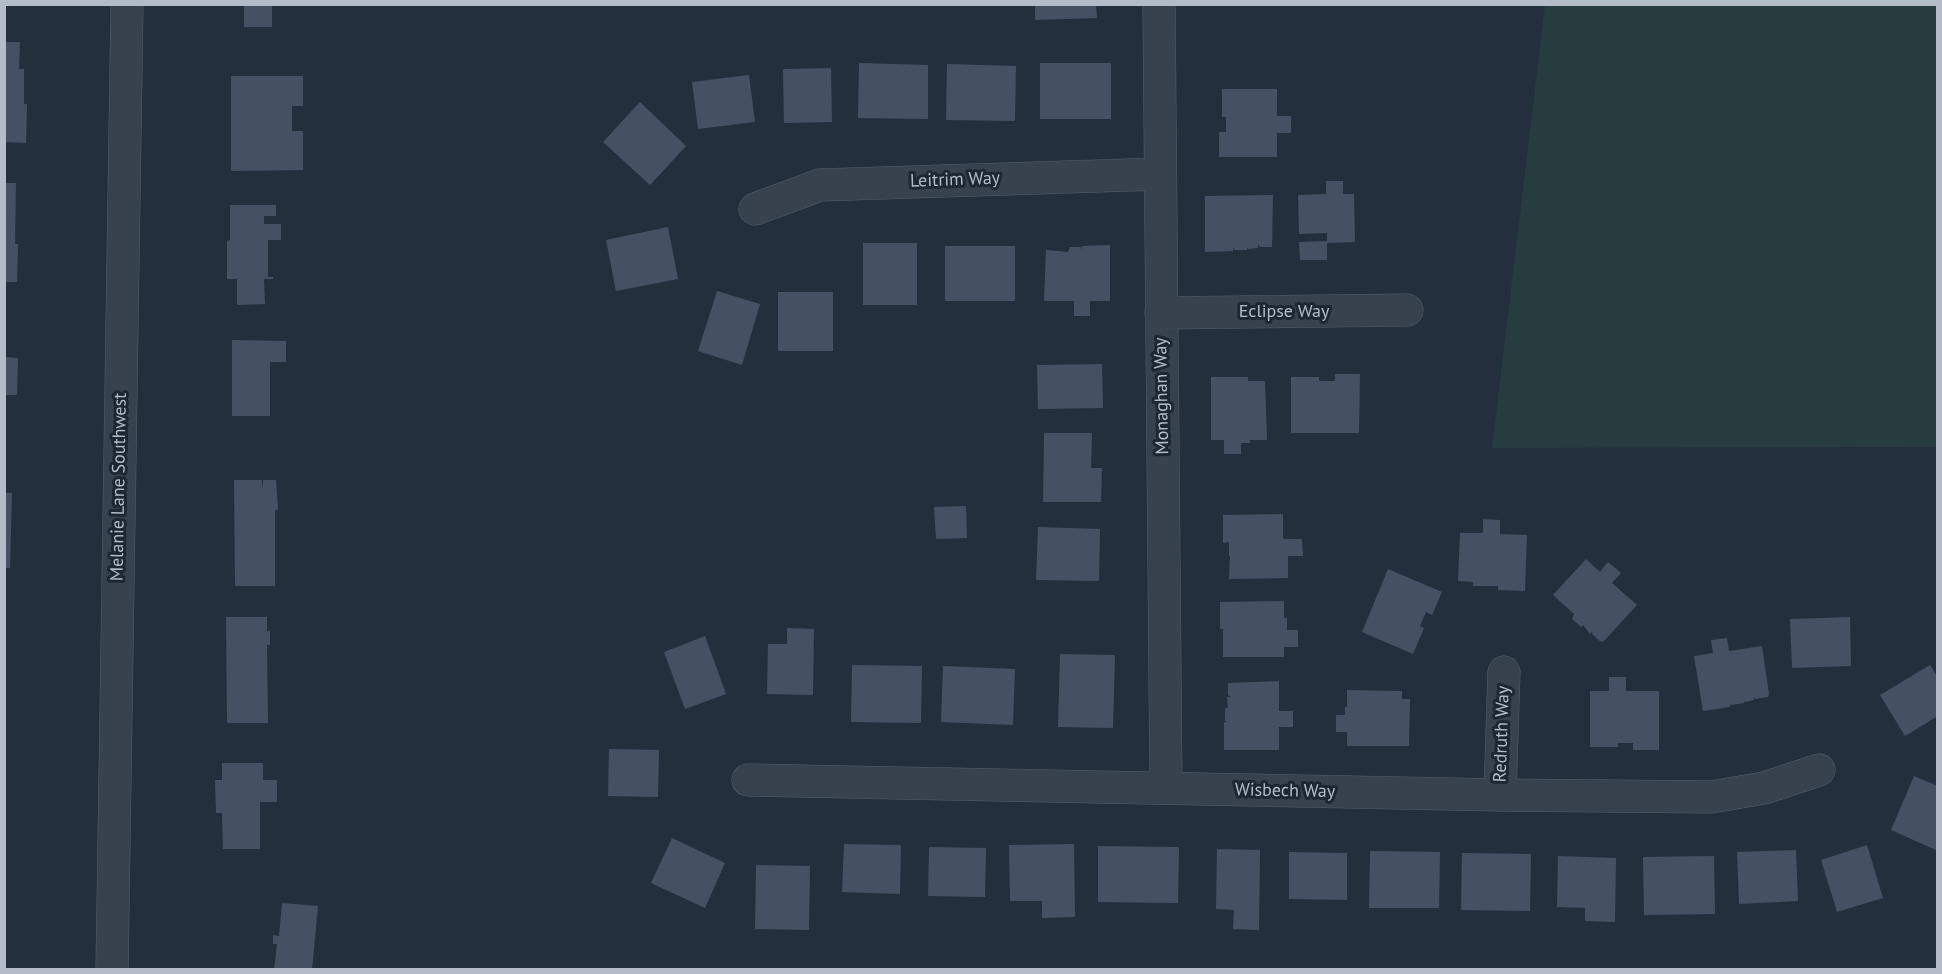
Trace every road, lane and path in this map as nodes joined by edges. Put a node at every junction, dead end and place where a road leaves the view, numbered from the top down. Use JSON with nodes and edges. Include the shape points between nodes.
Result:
{"nodes":[{"id":1,"x":127,"y":4,"type":"edge"},
{"id":2,"x":1159,"y":4,"type":"edge"},
{"id":3,"x":1160,"y":174,"type":"junction"},
{"id":4,"x":755,"y":209,"type":"dead end"},
{"id":5,"x":1407,"y":310,"type":"dead end"},
{"id":6,"x":1161,"y":313,"type":"junction"},
{"id":7,"x":1504,"y":672,"type":"dead end"},
{"id":8,"x":1819,"y":770,"type":"dead end"},
{"id":9,"x":748,"y":780,"type":"dead end"},
{"id":10,"x":1166,"y":788,"type":"junction"},
{"id":11,"x":1500,"y":795,"type":"junction"},
{"id":12,"x":112,"y":969,"type":"edge"}],
"edges":[{"from":1,"to":12,"type":"street","name":"Melanie Lane Southwest"},
{"from":2,"to":3,"type":"street","name":"Monaghan Way"},
{"from":3,"to":4,"type":"street","name":"Leitrim Way","via":[[820,185]]},
{"from":3,"to":6,"type":"street","name":"Monaghan Way"},
{"from":5,"to":6,"type":"street","name":"Eclipse Way"},
{"from":6,"to":10,"type":"street","name":"Monaghan Way"},
{"from":7,"to":11,"type":"street","name":"Redruth Way"},
{"from":8,"to":11,"type":"street","name":"Wisbech Way","via":[[1764,788],[1711,797]]},
{"from":9,"to":10,"type":"street","name":"Wisbech Way"},
{"from":10,"to":11,"type":"street","name":"Wisbech Way"}]}
